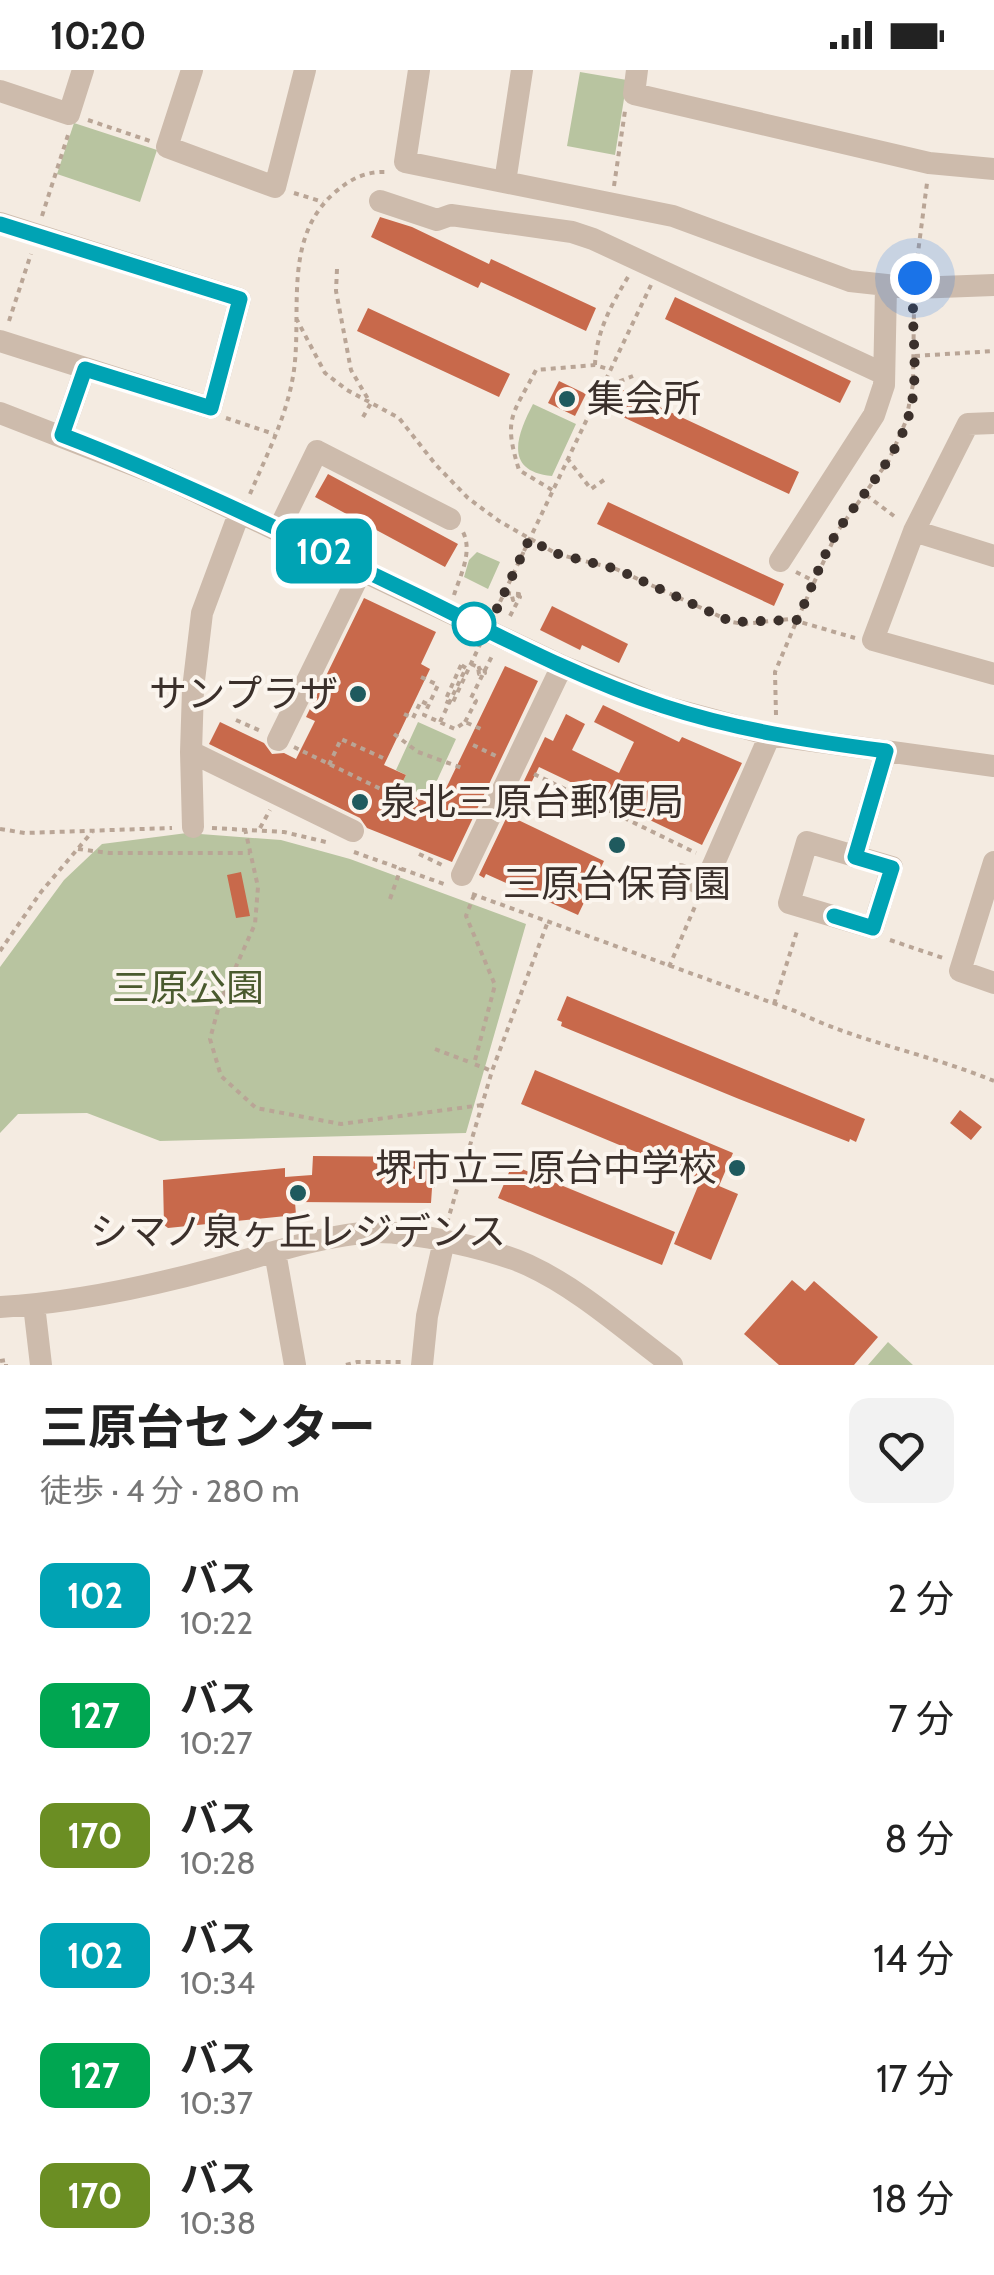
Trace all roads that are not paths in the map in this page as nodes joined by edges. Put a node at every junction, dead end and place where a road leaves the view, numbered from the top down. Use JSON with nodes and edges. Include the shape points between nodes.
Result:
{"nodes":[{"id":1,"x":82,"y":70,"type":"edge"},
{"id":2,"x":192,"y":70,"type":"edge"},
{"id":3,"x":305,"y":70,"type":"edge"},
{"id":4,"x":419,"y":70,"type":"edge"},
{"id":5,"x":522,"y":70,"type":"edge"},
{"id":6,"x":636,"y":82,"type":"edge"},
{"id":7,"x":0,"y":90,"type":"edge"},
{"id":8,"x":994,"y":169,"type":"edge"},
{"id":9,"x":505,"y":182,"type":"junction"},
{"id":10,"x":578,"y":199,"type":"junction"},
{"id":11,"x":380,"y":201,"type":"dead end"},
{"id":12,"x":0,"y":224,"type":"edge"},
{"id":13,"x":572,"y":232,"type":"junction"},
{"id":14,"x":994,"y":285,"type":"edge"},
{"id":15,"x":886,"y":286,"type":"junction"},
{"id":16,"x":0,"y":341,"type":"edge"},
{"id":17,"x":85,"y":369,"type":"junction"},
{"id":18,"x":884,"y":374,"type":"junction"},
{"id":19,"x":0,"y":413,"type":"edge"},
{"id":20,"x":994,"y":423,"type":"edge"},
{"id":21,"x":62,"y":435,"type":"junction"},
{"id":22,"x":245,"y":504,"type":"junction"},
{"id":23,"x":450,"y":518,"type":"road end"},
{"id":24,"x":279,"y":529,"type":"junction"},
{"id":25,"x":914,"y":531,"type":"junction"},
{"id":26,"x":994,"y":556,"type":"edge"},
{"id":27,"x":780,"y":561,"type":"dead end"},
{"id":28,"x":362,"y":569,"type":"junction"},
{"id":29,"x":562,"y":666,"type":"junction"},
{"id":30,"x":994,"y":674,"type":"edge"},
{"id":31,"x":773,"y":725,"type":"junction"},
{"id":32,"x":278,"y":740,"type":"road end"},
{"id":33,"x":886,"y":751,"type":"junction"},
{"id":34,"x":191,"y":752,"type":"junction"},
{"id":35,"x":994,"y":766,"type":"edge"},
{"id":36,"x":193,"y":827,"type":"road end"},
{"id":37,"x":349,"y":840,"type":"road end"},
{"id":38,"x":855,"y":857,"type":"junction"},
{"id":39,"x":994,"y":862,"type":"edge"},
{"id":40,"x":680,"y":874,"type":"dead end"},
{"id":41,"x":455,"y":882,"type":"road end"},
{"id":42,"x":994,"y":983,"type":"edge"},
{"id":43,"x":444,"y":1241,"type":"junction"},
{"id":44,"x":275,"y":1252,"type":"junction"},
{"id":45,"x":34,"y":1305,"type":"junction"},
{"id":46,"x":0,"y":1307,"type":"edge"},
{"id":47,"x":422,"y":1363,"type":"edge"},
{"id":48,"x":41,"y":1365,"type":"edge"},
{"id":49,"x":295,"y":1365,"type":"edge"},
{"id":50,"x":672,"y":1365,"type":"edge"}],
"edges":[{"from":1,"to":7,"type":"street","via":[[69,114]]},
{"from":2,"to":3,"type":"street","via":[[167,147],[276,187]]},
{"from":4,"to":9,"type":"street","via":[[405,162]]},
{"from":5,"to":9,"type":"street"},
{"from":6,"to":8,"type":"street","via":[[930,163]]},
{"from":9,"to":10,"type":"street"},
{"from":10,"to":13,"type":"street"},
{"from":10,"to":15,"type":"street","via":[[673,216],[816,271]]},
{"from":11,"to":13,"type":"street","via":[[437,220],[450,215]]},
{"from":12,"to":17,"type":"street","via":[[240,299],[210,408]]},
{"from":13,"to":18,"type":"street"},
{"from":14,"to":15,"type":"street"},
{"from":15,"to":18,"type":"street"},
{"from":16,"to":17,"type":"street"},
{"from":17,"to":21,"type":"street"},
{"from":18,"to":27,"type":"street","via":[[874,415]]},
{"from":19,"to":21,"type":"street"},
{"from":20,"to":25,"type":"street","via":[[968,424]]},
{"from":21,"to":22,"type":"street"},
{"from":22,"to":24,"type":"street"},
{"from":22,"to":34,"type":"street","via":[[202,613]]},
{"from":23,"to":24,"type":"street","via":[[317,451]]},
{"from":24,"to":28,"type":"street"},
{"from":25,"to":26,"type":"street"},
{"from":25,"to":30,"type":"street","via":[[873,640]]},
{"from":28,"to":29,"type":"street"},
{"from":28,"to":32,"type":"street"},
{"from":29,"to":31,"type":"street","via":[[660,705]]},
{"from":29,"to":41,"type":"street"},
{"from":31,"to":33,"type":"street"},
{"from":31,"to":40,"type":"street","via":[[740,785],[704,886]]},
{"from":33,"to":35,"type":"street"},
{"from":33,"to":38,"type":"street"},
{"from":34,"to":36,"type":"street"},
{"from":34,"to":37,"type":"street"},
{"from":38,"to":38,"type":"street","via":[[892,868],[873,928],[789,903],[807,842]]},
{"from":39,"to":42,"type":"street","via":[[960,971]]},
{"from":43,"to":44,"type":"street","via":[[372,1232]]},
{"from":43,"to":47,"type":"street"},
{"from":43,"to":50,"type":"street","via":[[527,1264]]},
{"from":44,"to":45,"type":"street","via":[[168,1282]]},
{"from":44,"to":49,"type":"street"},
{"from":45,"to":46,"type":"street"},
{"from":45,"to":48,"type":"street"}]}
